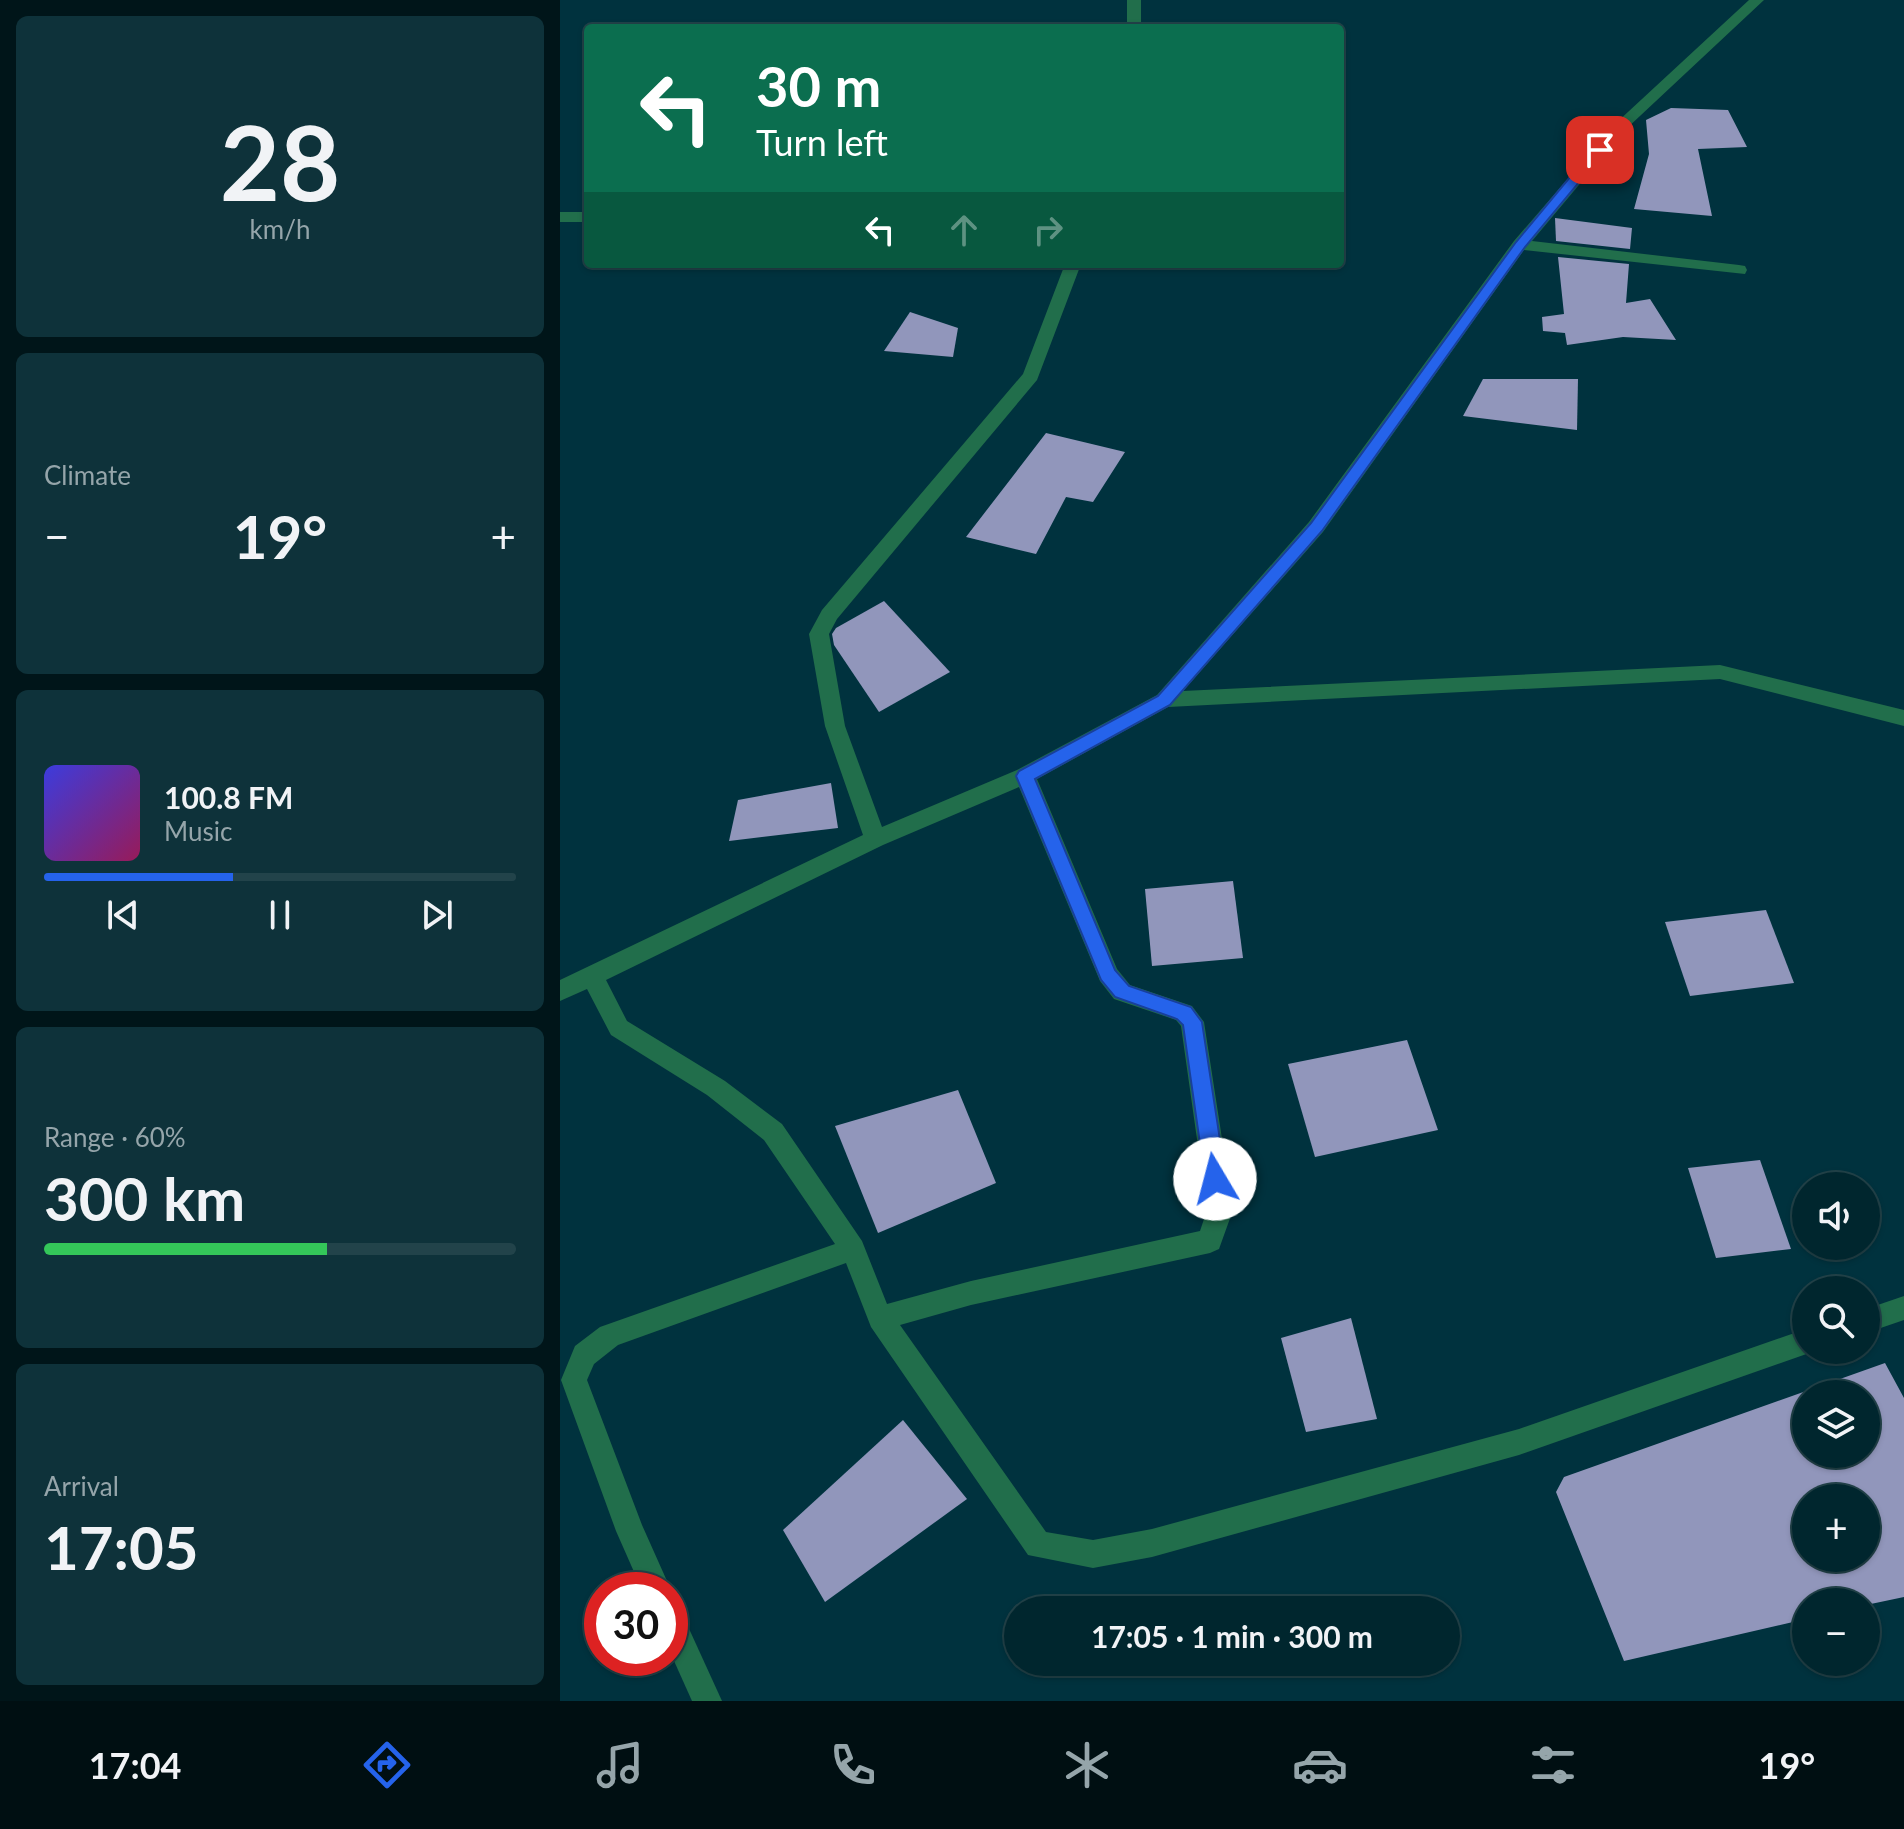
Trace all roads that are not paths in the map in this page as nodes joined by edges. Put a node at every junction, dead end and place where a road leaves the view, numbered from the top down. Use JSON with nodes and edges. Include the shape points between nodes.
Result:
{"nodes":[{"id":1,"x":1134,"y":0,"type":"edge"},
{"id":2,"x":1757,"y":0,"type":"edge"},
{"id":3,"x":1134,"y":24,"type":"edge"},
{"id":4,"x":560,"y":217,"type":"edge"},
{"id":5,"x":584,"y":217,"type":"edge"},
{"id":6,"x":1520,"y":245,"type":"junction"},
{"id":7,"x":1072,"y":268,"type":"edge"},
{"id":8,"x":1739,"y":270,"type":"dead end"},
{"id":9,"x":1164,"y":700,"type":"junction"},
{"id":10,"x":1904,"y":718,"type":"edge"},
{"id":11,"x":1025,"y":776,"type":"junction"},
{"id":12,"x":875,"y":839,"type":"junction"},
{"id":13,"x":591,"y":974,"type":"junction"},
{"id":14,"x":560,"y":991,"type":"edge"},
{"id":15,"x":853,"y":1249,"type":"junction"},
{"id":16,"x":1904,"y":1308,"type":"edge"},
{"id":17,"x":1880,"y":1316,"type":"edge"},
{"id":18,"x":880,"y":1318,"type":"junction"},
{"id":19,"x":1792,"y":1347,"type":"edge"},
{"id":20,"x":649,"y":1572,"type":"edge"},
{"id":21,"x":688,"y":1659,"type":"edge"},
{"id":22,"x":707,"y":1701,"type":"edge"}],
"edges":[{"from":1,"to":3,"type":"street"},
{"from":2,"to":6,"type":"street","via":[[1620,127]]},
{"from":4,"to":5,"type":"street"},
{"from":6,"to":8,"type":"street"},
{"from":6,"to":9,"type":"street","via":[[1316,527]]},
{"from":7,"to":12,"type":"street","via":[[1031,376],[829,615],[819,634],[835,726]]},
{"from":9,"to":10,"type":"street","via":[[1720,672]]},
{"from":9,"to":11,"type":"street"},
{"from":11,"to":12,"type":"street"},
{"from":11,"to":18,"type":"street","via":[[1108,974],[1122,992],[1184,1013],[1192,1022],[1220,1210],[1210,1241]]},
{"from":12,"to":13,"type":"street"},
{"from":13,"to":14,"type":"street"},
{"from":13,"to":15,"type":"street","via":[[619,1028],[716,1088],[773,1132]]},
{"from":15,"to":18,"type":"street"},
{"from":15,"to":20,"type":"street","via":[[609,1336],[584,1355],[574,1380]]},
{"from":16,"to":17,"type":"street"},
{"from":18,"to":19,"type":"street","via":[[1038,1545],[1093,1554],[1152,1543],[1519,1442]]},
{"from":21,"to":22,"type":"street"}]}
